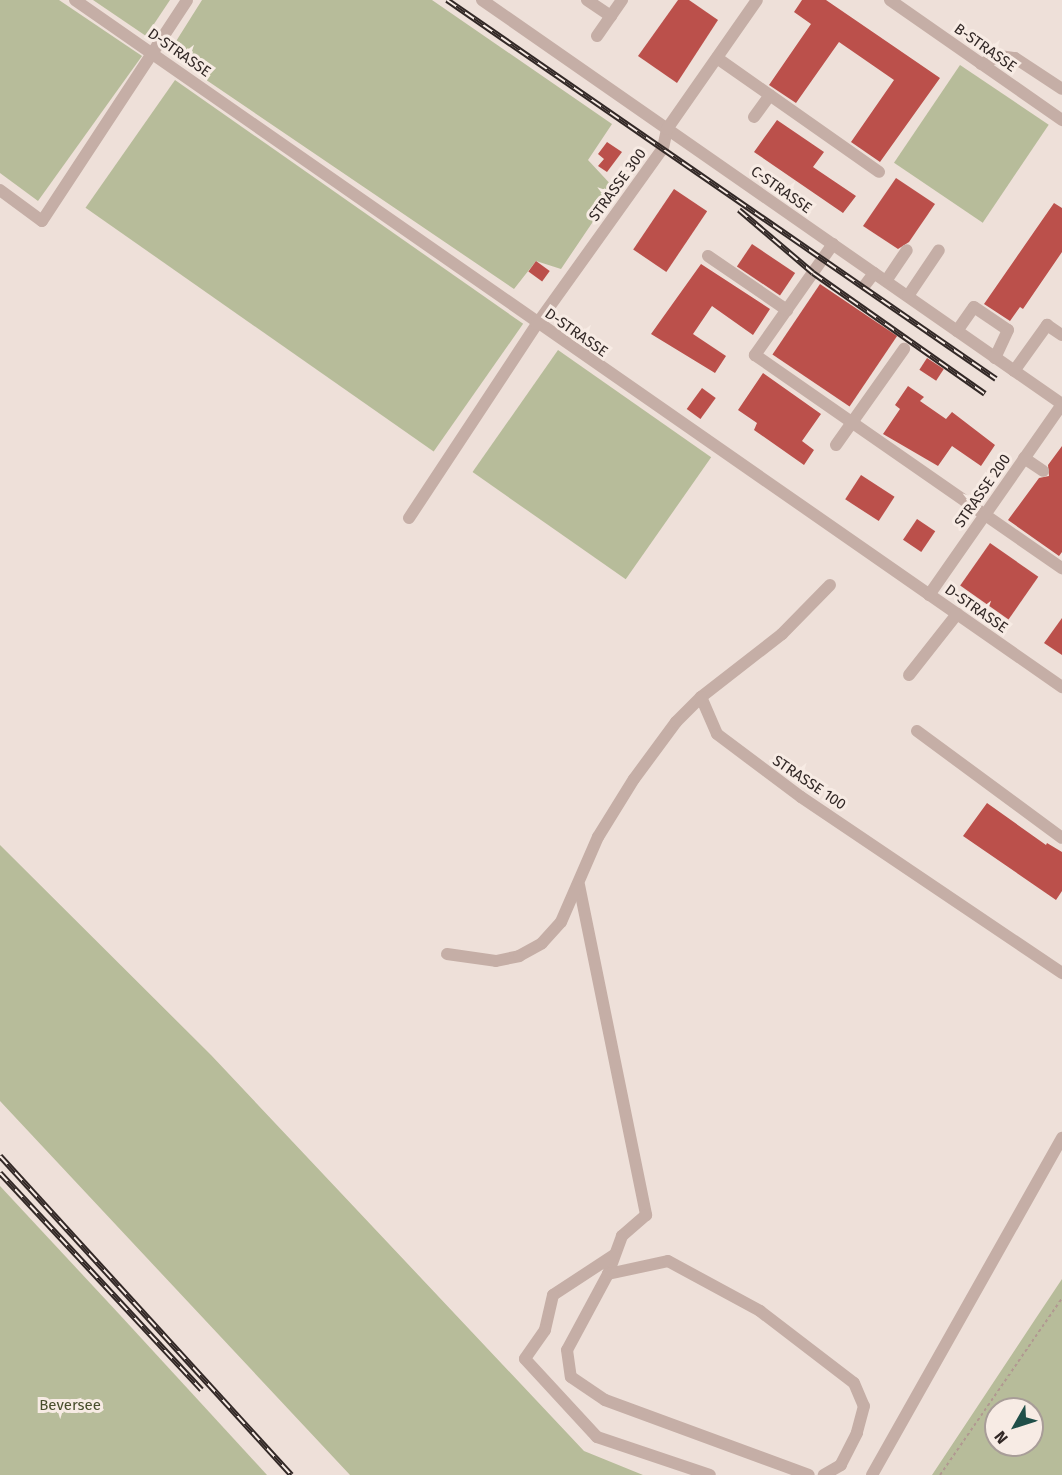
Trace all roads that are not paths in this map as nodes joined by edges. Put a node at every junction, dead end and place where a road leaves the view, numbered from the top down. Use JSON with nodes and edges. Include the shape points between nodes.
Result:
{"nodes":[{"id":1,"x":75,"y":0,"type":"edge"},
{"id":2,"x":188,"y":0,"type":"edge"},
{"id":3,"x":482,"y":0,"type":"edge"},
{"id":4,"x":587,"y":0,"type":"edge"},
{"id":5,"x":622,"y":0,"type":"edge"},
{"id":6,"x":757,"y":0,"type":"edge"},
{"id":7,"x":890,"y":0,"type":"edge"},
{"id":8,"x":611,"y":16,"type":"junction"},
{"id":9,"x":597,"y":36,"type":"dead end"},
{"id":10,"x":154,"y":53,"type":"junction"},
{"id":11,"x":717,"y":57,"type":"junction"},
{"id":12,"x":981,"y":64,"type":"junction"},
{"id":13,"x":1062,"y":89,"type":"edge"},
{"id":14,"x":770,"y":95,"type":"junction"},
{"id":15,"x":754,"y":117,"type":"dead end"},
{"id":16,"x":1062,"y":120,"type":"edge"},
{"id":17,"x":667,"y":129,"type":"junction"},
{"id":18,"x":879,"y":172,"type":"dead end"},
{"id":19,"x":0,"y":190,"type":"edge"},
{"id":20,"x":833,"y":244,"type":"junction"},
{"id":21,"x":907,"y":250,"type":"dead end"},
{"id":22,"x":939,"y":250,"type":"dead end"},
{"id":23,"x":708,"y":256,"type":"dead end"},
{"id":24,"x":874,"y":273,"type":"junction"},
{"id":25,"x":886,"y":281,"type":"junction"},
{"id":26,"x":866,"y":285,"type":"dead end"},
{"id":27,"x":908,"y":296,"type":"junction"},
{"id":28,"x":787,"y":310,"type":"junction"},
{"id":29,"x":537,"y":324,"type":"junction"},
{"id":30,"x":957,"y":331,"type":"junction"},
{"id":31,"x":1062,"y":335,"type":"edge"},
{"id":32,"x":904,"y":349,"type":"dead end"},
{"id":33,"x":995,"y":358,"type":"junction"},
{"id":34,"x":1014,"y":371,"type":"junction"},
{"id":35,"x":1062,"y":404,"type":"edge"},
{"id":36,"x":852,"y":422,"type":"junction"},
{"id":37,"x":836,"y":445,"type":"dead end"},
{"id":38,"x":1024,"y":458,"type":"junction"},
{"id":39,"x":1043,"y":471,"type":"dead end"},
{"id":40,"x":985,"y":514,"type":"junction"},
{"id":41,"x":409,"y":518,"type":"dead end"},
{"id":42,"x":1062,"y":568,"type":"edge"},
{"id":43,"x":830,"y":585,"type":"dead end"},
{"id":44,"x":929,"y":595,"type":"junction"},
{"id":45,"x":957,"y":614,"type":"junction"},
{"id":46,"x":909,"y":675,"type":"dead end"},
{"id":47,"x":1062,"y":687,"type":"edge"},
{"id":48,"x":701,"y":697,"type":"junction"},
{"id":49,"x":917,"y":731,"type":"dead end"},
{"id":50,"x":1062,"y":838,"type":"edge"},
{"id":51,"x":579,"y":885,"type":"junction"},
{"id":52,"x":447,"y":954,"type":"dead end"},
{"id":53,"x":1062,"y":974,"type":"edge"},
{"id":54,"x":1062,"y":1138,"type":"edge"},
{"id":55,"x":614,"y":1256,"type":"junction"},
{"id":56,"x":608,"y":1274,"type":"junction"},
{"id":57,"x":710,"y":1475,"type":"edge"},
{"id":58,"x":808,"y":1475,"type":"edge"},
{"id":59,"x":824,"y":1475,"type":"edge"},
{"id":60,"x":872,"y":1475,"type":"edge"}],
"edges":[{"from":1,"to":10,"type":"lane","name":"D-STRASSE"},
{"from":2,"to":10,"type":"lane"},
{"from":3,"to":17,"type":"lane","name":"C-STRASSE"},
{"from":4,"to":8,"type":"lane"},
{"from":5,"to":8,"type":"lane"},
{"from":6,"to":11,"type":"lane","name":"STRASSE 300"},
{"from":7,"to":12,"type":"lane","name":"B-STRASSE"},
{"from":8,"to":9,"type":"lane"},
{"from":10,"to":19,"type":"lane","via":[[42,221]]},
{"from":10,"to":29,"type":"lane","name":"D-STRASSE"},
{"from":11,"to":14,"type":"lane"},
{"from":11,"to":17,"type":"lane","name":"STRASSE 300"},
{"from":12,"to":13,"type":"lane","via":[[1000,56],[1015,58]]},
{"from":12,"to":16,"type":"lane","name":"B-STRASSE"},
{"from":14,"to":15,"type":"lane"},
{"from":14,"to":18,"type":"lane"},
{"from":17,"to":20,"type":"lane","name":"C-STRASSE"},
{"from":17,"to":29,"type":"lane","name":"STRASSE 300","via":[[663,148]]},
{"from":20,"to":24,"type":"lane","name":"C-STRASSE"},
{"from":20,"to":28,"type":"lane"},
{"from":21,"to":25,"type":"lane"},
{"from":22,"to":27,"type":"lane"},
{"from":23,"to":28,"type":"lane"},
{"from":24,"to":25,"type":"lane","name":"C-STRASSE"},
{"from":24,"to":26,"type":"lane"},
{"from":25,"to":27,"type":"lane","name":"C-STRASSE"},
{"from":27,"to":30,"type":"lane","name":"C-STRASSE"},
{"from":28,"to":36,"type":"lane","via":[[755,355]]},
{"from":29,"to":41,"type":"lane","name":"STRASSE 300"},
{"from":29,"to":44,"type":"lane","name":"D-STRASSE"},
{"from":30,"to":33,"type":"lane","name":"C-STRASSE"},
{"from":30,"to":33,"type":"lane","via":[[974,307],[1008,330]]},
{"from":31,"to":34,"type":"lane","via":[[1047,325]]},
{"from":32,"to":36,"type":"lane"},
{"from":33,"to":34,"type":"lane","name":"C-STRASSE"},
{"from":34,"to":35,"type":"lane","name":"C-STRASSE"},
{"from":35,"to":38,"type":"lane","name":"STRASSE 200"},
{"from":36,"to":37,"type":"lane"},
{"from":36,"to":40,"type":"lane"},
{"from":38,"to":39,"type":"lane"},
{"from":38,"to":40,"type":"lane","name":"STRASSE 200"},
{"from":40,"to":42,"type":"lane"},
{"from":40,"to":44,"type":"lane","name":"STRASSE 200"},
{"from":43,"to":48,"type":"lane","via":[[782,634]]},
{"from":44,"to":45,"type":"lane","name":"D-STRASSE"},
{"from":45,"to":46,"type":"lane"},
{"from":45,"to":47,"type":"lane","name":"D-STRASSE"},
{"from":48,"to":51,"type":"lane","via":[[676,722],[634,779],[598,837]]},
{"from":48,"to":53,"type":"lane","name":"STRASSE 100","via":[[717,734],[729,746]]},
{"from":49,"to":50,"type":"lane"},
{"from":51,"to":52,"type":"lane","via":[[561,922],[542,944],[527,952],[496,961]]},
{"from":51,"to":55,"type":"lane","via":[[646,1215],[622,1236]]},
{"from":54,"to":60,"type":"lane"},
{"from":55,"to":56,"type":"lane"},
{"from":55,"to":57,"type":"lane","via":[[553,1295],[545,1330],[525,1359],[597,1437]]},
{"from":56,"to":58,"type":"lane","via":[[567,1350],[572,1377],[605,1400]]},
{"from":56,"to":59,"type":"lane","via":[[668,1261],[759,1311],[854,1383],[864,1406],[857,1433],[842,1465]]}]}
